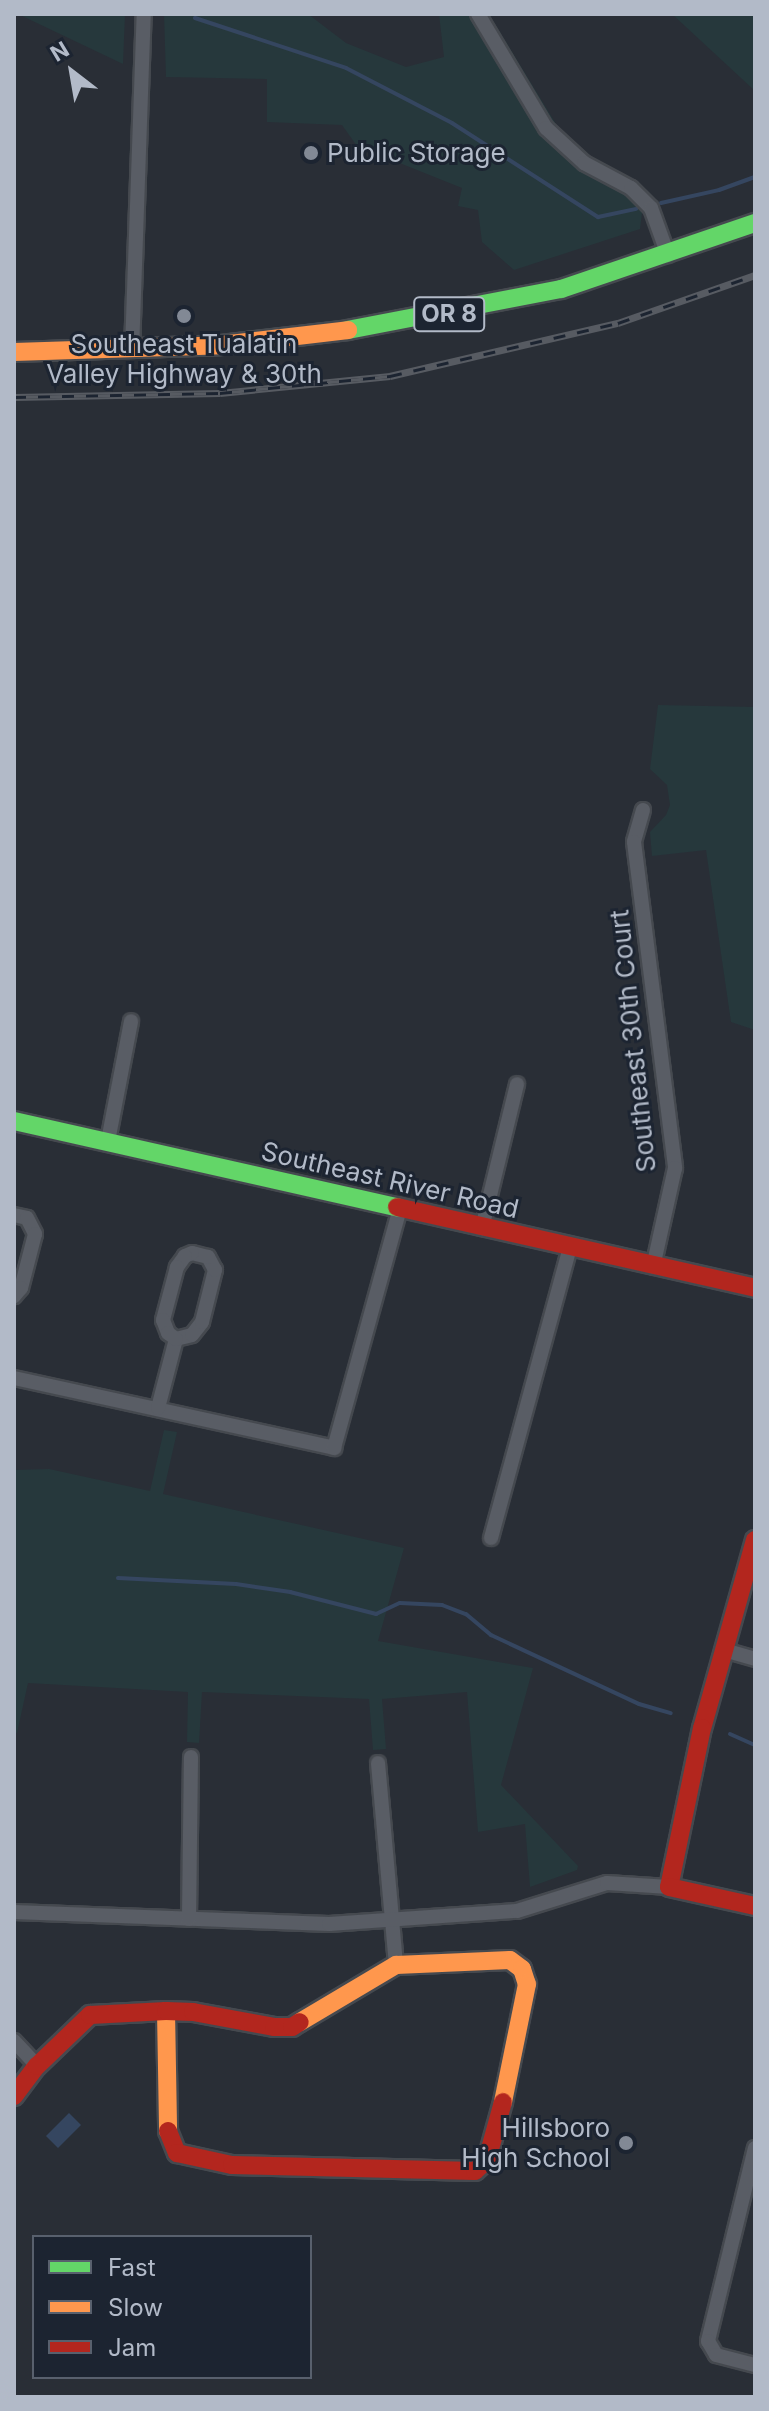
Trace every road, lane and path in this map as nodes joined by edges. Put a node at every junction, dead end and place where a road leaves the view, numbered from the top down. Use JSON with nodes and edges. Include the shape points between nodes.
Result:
{"nodes":[{"id":1,"x":144,"y":14,"type":"edge"},
{"id":2,"x":478,"y":14,"type":"edge"},
{"id":3,"x":755,"y":223,"type":"edge"},
{"id":4,"x":668,"y":255,"type":"junction"},
{"id":5,"x":132,"y":350,"type":"junction"},
{"id":6,"x":14,"y":352,"type":"edge"},
{"id":7,"x":643,"y":810,"type":"dead end"},
{"id":8,"x":131,"y":1021,"type":"dead end"},
{"id":9,"x":517,"y":1084,"type":"dead end"},
{"id":10,"x":14,"y":1121,"type":"edge"},
{"id":11,"x":108,"y":1141,"type":"junction"},
{"id":12,"x":400,"y":1209,"type":"junction"},
{"id":13,"x":14,"y":1215,"type":"edge"},
{"id":14,"x":482,"y":1228,"type":"junction"},
{"id":15,"x":570,"y":1248,"type":"junction"},
{"id":16,"x":653,"y":1267,"type":"junction"},
{"id":17,"x":755,"y":1288,"type":"edge"},
{"id":18,"x":14,"y":1296,"type":"edge"},
{"id":19,"x":176,"y":1339,"type":"junction"},
{"id":20,"x":14,"y":1378,"type":"edge"},
{"id":21,"x":158,"y":1408,"type":"junction"},
{"id":22,"x":491,"y":1538,"type":"dead end"},
{"id":23,"x":755,"y":1540,"type":"edge"},
{"id":24,"x":724,"y":1650,"type":"junction"},
{"id":25,"x":755,"y":1659,"type":"edge"},
{"id":26,"x":191,"y":1757,"type":"dead end"},
{"id":27,"x":378,"y":1763,"type":"dead end"},
{"id":28,"x":669,"y":1887,"type":"junction"},
{"id":29,"x":755,"y":1906,"type":"edge"},
{"id":30,"x":14,"y":1912,"type":"edge"},
{"id":31,"x":189,"y":1919,"type":"junction"},
{"id":32,"x":393,"y":1921,"type":"junction"},
{"id":33,"x":396,"y":1965,"type":"junction"},
{"id":34,"x":166,"y":2011,"type":"junction"},
{"id":35,"x":14,"y":2041,"type":"edge"},
{"id":36,"x":37,"y":2066,"type":"junction"},
{"id":37,"x":14,"y":2096,"type":"edge"},
{"id":38,"x":755,"y":2148,"type":"edge"},
{"id":39,"x":755,"y":2365,"type":"edge"}],
"edges":[{"from":1,"to":5,"type":"street"},
{"from":2,"to":4,"type":"street","via":[[546,128],[584,163],[631,188],[651,208]]},
{"from":3,"to":4,"type":"street","number":"OR 8"},
{"from":4,"to":5,"type":"street","number":"OR 8","via":[[561,289],[409,321],[304,337]]},
{"from":5,"to":6,"type":"street","number":"OR 8"},
{"from":7,"to":16,"type":"street","name":"Southeast 30th Court","via":[[634,842],[675,1168]]},
{"from":8,"to":11,"type":"street"},
{"from":9,"to":14,"type":"street"},
{"from":10,"to":11,"type":"street","name":"Southeast River Road"},
{"from":11,"to":12,"type":"street","name":"Southeast River Road"},
{"from":12,"to":14,"type":"street","name":"Southeast River Road"},
{"from":12,"to":21,"type":"street","via":[[334,1448]]},
{"from":13,"to":18,"type":"street","via":[[27,1218],[35,1234],[21,1288]]},
{"from":14,"to":15,"type":"street","name":"Southeast River Road"},
{"from":15,"to":16,"type":"street","name":"Southeast River Road"},
{"from":15,"to":22,"type":"street"},
{"from":16,"to":17,"type":"street","name":"Southeast River Road"},
{"from":19,"to":19,"type":"street","via":[[163,1320],[177,1267],[192,1253],[208,1257],[215,1270],[202,1322],[192,1335]]},
{"from":19,"to":21,"type":"street"},
{"from":20,"to":21,"type":"street"},
{"from":23,"to":24,"type":"street"},
{"from":24,"to":25,"type":"street"},
{"from":24,"to":28,"type":"street"},
{"from":26,"to":31,"type":"street"},
{"from":27,"to":32,"type":"street"},
{"from":28,"to":29,"type":"street"},
{"from":28,"to":32,"type":"street","via":[[607,1883],[517,1911]]},
{"from":30,"to":31,"type":"street"},
{"from":31,"to":32,"type":"street"},
{"from":32,"to":33,"type":"street"},
{"from":33,"to":34,"type":"street","via":[[292,2027]]},
{"from":33,"to":34,"type":"street","via":[[510,1960],[522,1969],[527,1984],[513,2066],[487,2160],[475,2171],[232,2165],[177,2153],[168,2136]]},
{"from":34,"to":36,"type":"street","via":[[90,2015]]},
{"from":35,"to":36,"type":"street"},
{"from":36,"to":37,"type":"street"},
{"from":38,"to":39,"type":"street","via":[[708,2341],[716,2355]]}]}
